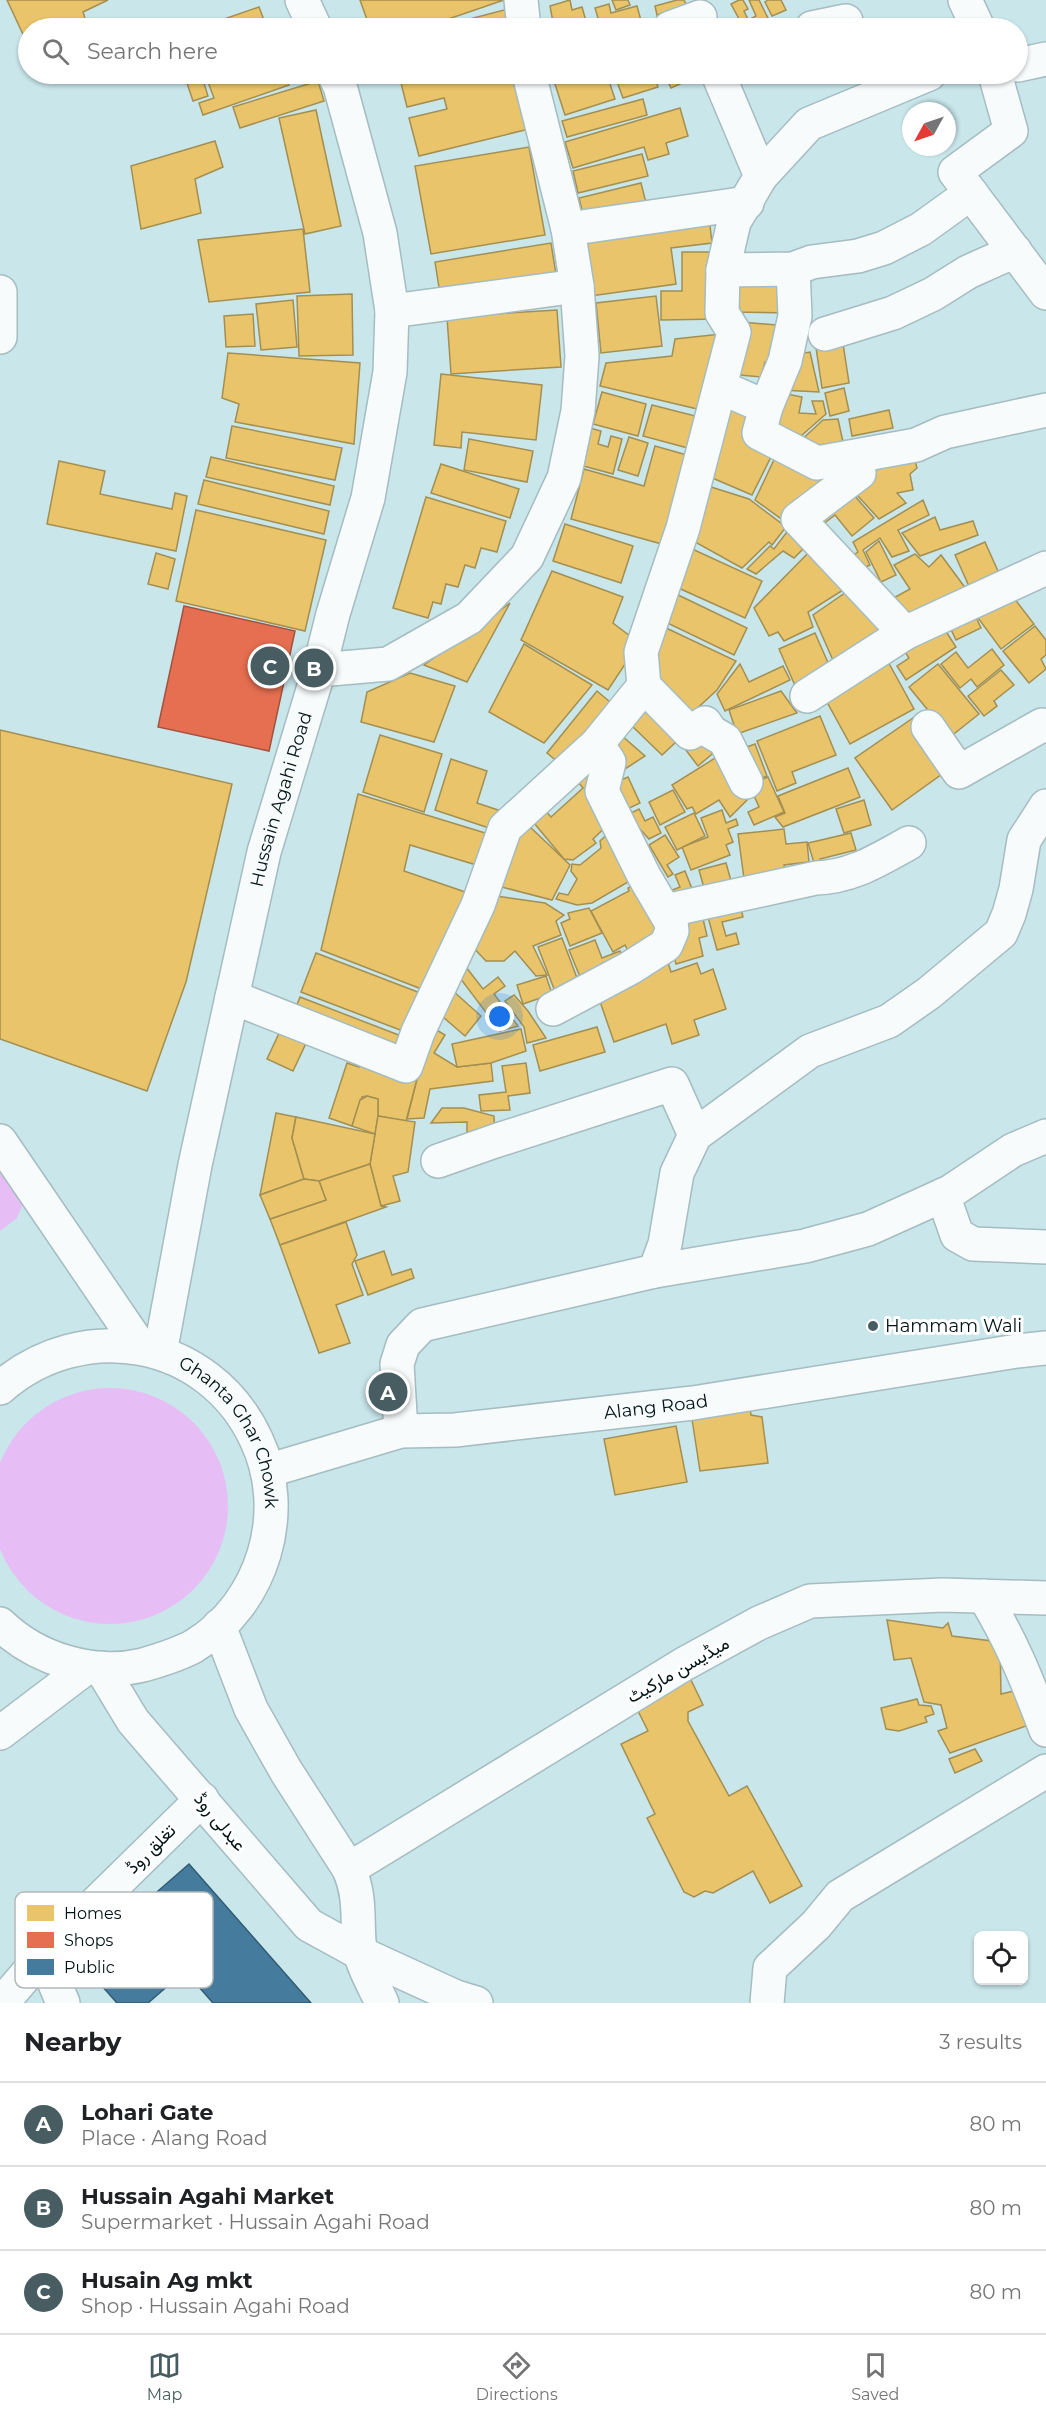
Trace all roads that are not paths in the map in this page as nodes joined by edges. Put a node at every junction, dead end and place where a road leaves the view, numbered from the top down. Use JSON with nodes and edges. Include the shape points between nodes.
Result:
{"nodes":[{"id":1,"x":302,"y":0,"type":"edge"},
{"id":2,"x":521,"y":0,"type":"edge"},
{"id":3,"x":965,"y":0,"type":"edge"},
{"id":4,"x":310,"y":18,"type":"edge"},
{"id":5,"x":523,"y":18,"type":"edge"},
{"id":6,"x":973,"y":18,"type":"edge"},
{"id":7,"x":1046,"y":59,"type":"edge"},
{"id":8,"x":1028,"y":62,"type":"edge"},
{"id":9,"x":339,"y":84,"type":"edge"},
{"id":10,"x":538,"y":84,"type":"edge"},
{"id":11,"x":721,"y":84,"type":"edge"},
{"id":12,"x":905,"y":84,"type":"edge"},
{"id":13,"x":998,"y":84,"type":"edge"},
{"id":14,"x":754,"y":190,"type":"junction"},
{"id":15,"x":971,"y":193,"type":"junction"},
{"id":16,"x":568,"y":229,"type":"junction"},
{"id":17,"x":1015,"y":251,"type":"junction"},
{"id":18,"x":793,"y":269,"type":"junction"},
{"id":19,"x":723,"y":270,"type":"junction"},
{"id":20,"x":577,"y":286,"type":"junction"},
{"id":21,"x":0,"y":292,"type":"edge"},
{"id":22,"x":1046,"y":293,"type":"edge"},
{"id":23,"x":392,"y":311,"type":"junction"},
{"id":24,"x":825,"y":334,"type":"dead end"},
{"id":25,"x":0,"y":337,"type":"edge"},
{"id":26,"x":720,"y":387,"type":"junction"},
{"id":27,"x":766,"y":407,"type":"junction"},
{"id":28,"x":1046,"y":410,"type":"edge"},
{"id":29,"x":857,"y":457,"type":"junction"},
{"id":30,"x":1046,"y":568,"type":"edge"},
{"id":31,"x":905,"y":633,"type":"junction"},
{"id":32,"x":319,"y":670,"type":"junction"},
{"id":33,"x":644,"y":686,"type":"junction"},
{"id":34,"x":807,"y":696,"type":"dead end"},
{"id":35,"x":928,"y":726,"type":"dead end"},
{"id":36,"x":1046,"y":726,"type":"edge"},
{"id":37,"x":597,"y":744,"type":"junction"},
{"id":38,"x":746,"y":782,"type":"dead end"},
{"id":39,"x":1046,"y":806,"type":"edge"},
{"id":40,"x":909,"y":843,"type":"dead end"},
{"id":41,"x":665,"y":911,"type":"junction"},
{"id":42,"x":231,"y":997,"type":"junction"},
{"id":43,"x":553,"y":1009,"type":"dead end"},
{"id":44,"x":695,"y":1136,"type":"junction"},
{"id":45,"x":1046,"y":1136,"type":"edge"},
{"id":46,"x":0,"y":1141,"type":"edge"},
{"id":47,"x":438,"y":1161,"type":"dead end"},
{"id":48,"x":943,"y":1195,"type":"junction"},
{"id":49,"x":1046,"y":1247,"type":"edge"},
{"id":50,"x":655,"y":1271,"type":"junction"},
{"id":51,"x":1046,"y":1348,"type":"edge"},
{"id":52,"x":150,"y":1350,"type":"junction"},
{"id":53,"x":0,"y":1388,"type":"edge"},
{"id":54,"x":401,"y":1431,"type":"junction"},
{"id":55,"x":267,"y":1471,"type":"junction"},
{"id":56,"x":984,"y":1596,"type":"junction"},
{"id":57,"x":1046,"y":1598,"type":"edge"},
{"id":58,"x":0,"y":1624,"type":"edge"},
{"id":59,"x":219,"y":1626,"type":"junction"},
{"id":60,"x":94,"y":1667,"type":"junction"},
{"id":61,"x":1046,"y":1730,"type":"edge"},
{"id":62,"x":0,"y":1733,"type":"edge"},
{"id":63,"x":1046,"y":1771,"type":"edge"},
{"id":64,"x":202,"y":1799,"type":"junction"},
{"id":65,"x":349,"y":1869,"type":"junction"},
{"id":66,"x":107,"y":1892,"type":"edge"},
{"id":67,"x":360,"y":1953,"type":"junction"},
{"id":68,"x":15,"y":1988,"type":"edge"},
{"id":69,"x":57,"y":1988,"type":"edge"},
{"id":70,"x":2,"y":2003,"type":"edge"},
{"id":71,"x":63,"y":2003,"type":"edge"},
{"id":72,"x":382,"y":2003,"type":"edge"},
{"id":73,"x":476,"y":2003,"type":"edge"},
{"id":74,"x":767,"y":2003,"type":"edge"}],
"edges":[{"from":1,"to":4,"type":"street"},
{"from":2,"to":5,"type":"street"},
{"from":3,"to":6,"type":"street"},
{"from":7,"to":8,"type":"street"},
{"from":9,"to":23,"type":"street","name":"Hussain Agahi Road","via":[[380,233]]},
{"from":10,"to":16,"type":"street"},
{"from":11,"to":14,"type":"street"},
{"from":12,"to":14,"type":"street","via":[[809,124]]},
{"from":13,"to":15,"type":"street","via":[[1011,131],[955,172]]},
{"from":14,"to":16,"type":"street"},
{"from":14,"to":19,"type":"street","via":[[734,222]]},
{"from":15,"to":17,"type":"street"},
{"from":15,"to":18,"type":"street","via":[[921,229],[884,248]]},
{"from":16,"to":20,"type":"street"},
{"from":17,"to":22,"type":"street"},
{"from":17,"to":24,"type":"street","via":[[893,313]]},
{"from":18,"to":19,"type":"street"},
{"from":18,"to":27,"type":"street","via":[[795,316],[785,361]]},
{"from":19,"to":26,"type":"street","via":[[722,313],[734,332]]},
{"from":20,"to":23,"type":"street"},
{"from":20,"to":32,"type":"street","via":[[582,356],[578,411],[564,478],[527,558],[469,618],[388,664]]},
{"from":21,"to":25,"type":"street"},
{"from":23,"to":32,"type":"street","name":"Hussain Agahi Road","via":[[390,372],[368,498]]},
{"from":26,"to":27,"type":"street"},
{"from":26,"to":33,"type":"street","via":[[684,528],[641,652]]},
{"from":27,"to":29,"type":"street","via":[[759,433],[817,462]]},
{"from":28,"to":29,"type":"street","via":[[945,432],[916,445]]},
{"from":29,"to":31,"type":"street","via":[[860,473],[798,519]]},
{"from":30,"to":31,"type":"street"},
{"from":31,"to":34,"type":"street"},
{"from":32,"to":42,"type":"street","name":"Hussain Agahi Road","via":[[264,852]]},
{"from":33,"to":37,"type":"street"},
{"from":33,"to":38,"type":"street","via":[[690,733],[705,723],[725,740]]},
{"from":35,"to":36,"type":"street","via":[[960,772]]},
{"from":37,"to":41,"type":"street","via":[[609,762],[602,791]]},
{"from":37,"to":42,"type":"street","via":[[505,828],[478,905],[406,1066]]},
{"from":39,"to":44,"type":"street","via":[[1024,840],[1016,889],[1001,933],[889,1021],[810,1052]]},
{"from":40,"to":41,"type":"street","via":[[859,870],[835,877]]},
{"from":41,"to":43,"type":"street","via":[[672,931],[666,945]]},
{"from":42,"to":52,"type":"street","name":"Hussain Agahi Road"},
{"from":44,"to":47,"type":"street","via":[[672,1084]]},
{"from":44,"to":50,"type":"street","via":[[677,1173],[665,1244]]},
{"from":45,"to":48,"type":"street","via":[[1013,1150]]},
{"from":46,"to":52,"type":"street"},
{"from":48,"to":49,"type":"street","via":[[957,1235],[973,1244]]},
{"from":48,"to":50,"type":"street","via":[[868,1229],[805,1246]]},
{"from":50,"to":54,"type":"street","via":[[422,1325],[403,1345],[397,1364]]},
{"from":51,"to":54,"type":"street","name":"Alang Road","via":[[693,1403],[455,1430]]},
{"from":52,"to":53,"type":"street","name":"Ghanta Ghar Chowk","via":[[105,1345],[61,1352],[36,1362]]},
{"from":52,"to":55,"type":"street","name":"Ghanta Ghar Chowk","via":[[190,1367],[225,1394],[256,1439]]},
{"from":54,"to":55,"type":"street","name":"Alang Road"},
{"from":55,"to":59,"type":"street","name":"Ghanta Ghar Chowk","via":[[271,1508],[264,1555],[254,1582]]},
{"from":56,"to":57,"type":"street","name":"میڈیسن مارکیٹ"},
{"from":56,"to":61,"type":"street","via":[[1023,1668]]},
{"from":56,"to":65,"type":"street","name":"میڈیسن مارکیٹ","via":[[810,1600],[684,1664]]},
{"from":58,"to":60,"type":"street","name":"Ghanta Ghar Chowk","via":[[31,1648],[58,1660]]},
{"from":59,"to":60,"type":"street","name":"Ghanta Ghar Chowk","via":[[194,1646],[164,1659],[133,1667]]},
{"from":59,"to":65,"type":"street","via":[[251,1709],[286,1772]]},
{"from":60,"to":62,"type":"street"},
{"from":60,"to":64,"type":"street","name":"عبدلی روڈ","via":[[133,1721]]},
{"from":63,"to":74,"type":"street","via":[[840,1896],[816,1925],[770,1968]]},
{"from":64,"to":66,"type":"street","name":"تغلق روڈ"},
{"from":64,"to":67,"type":"street","name":"عبدلی روڈ","via":[[309,1925]]},
{"from":65,"to":67,"type":"street","via":[[358,1896]]},
{"from":67,"to":72,"type":"street"},
{"from":67,"to":73,"type":"street","name":"عبدلی روڈ"},
{"from":68,"to":70,"type":"street","name":"تغلق روڈ"},
{"from":69,"to":71,"type":"street"}]}
